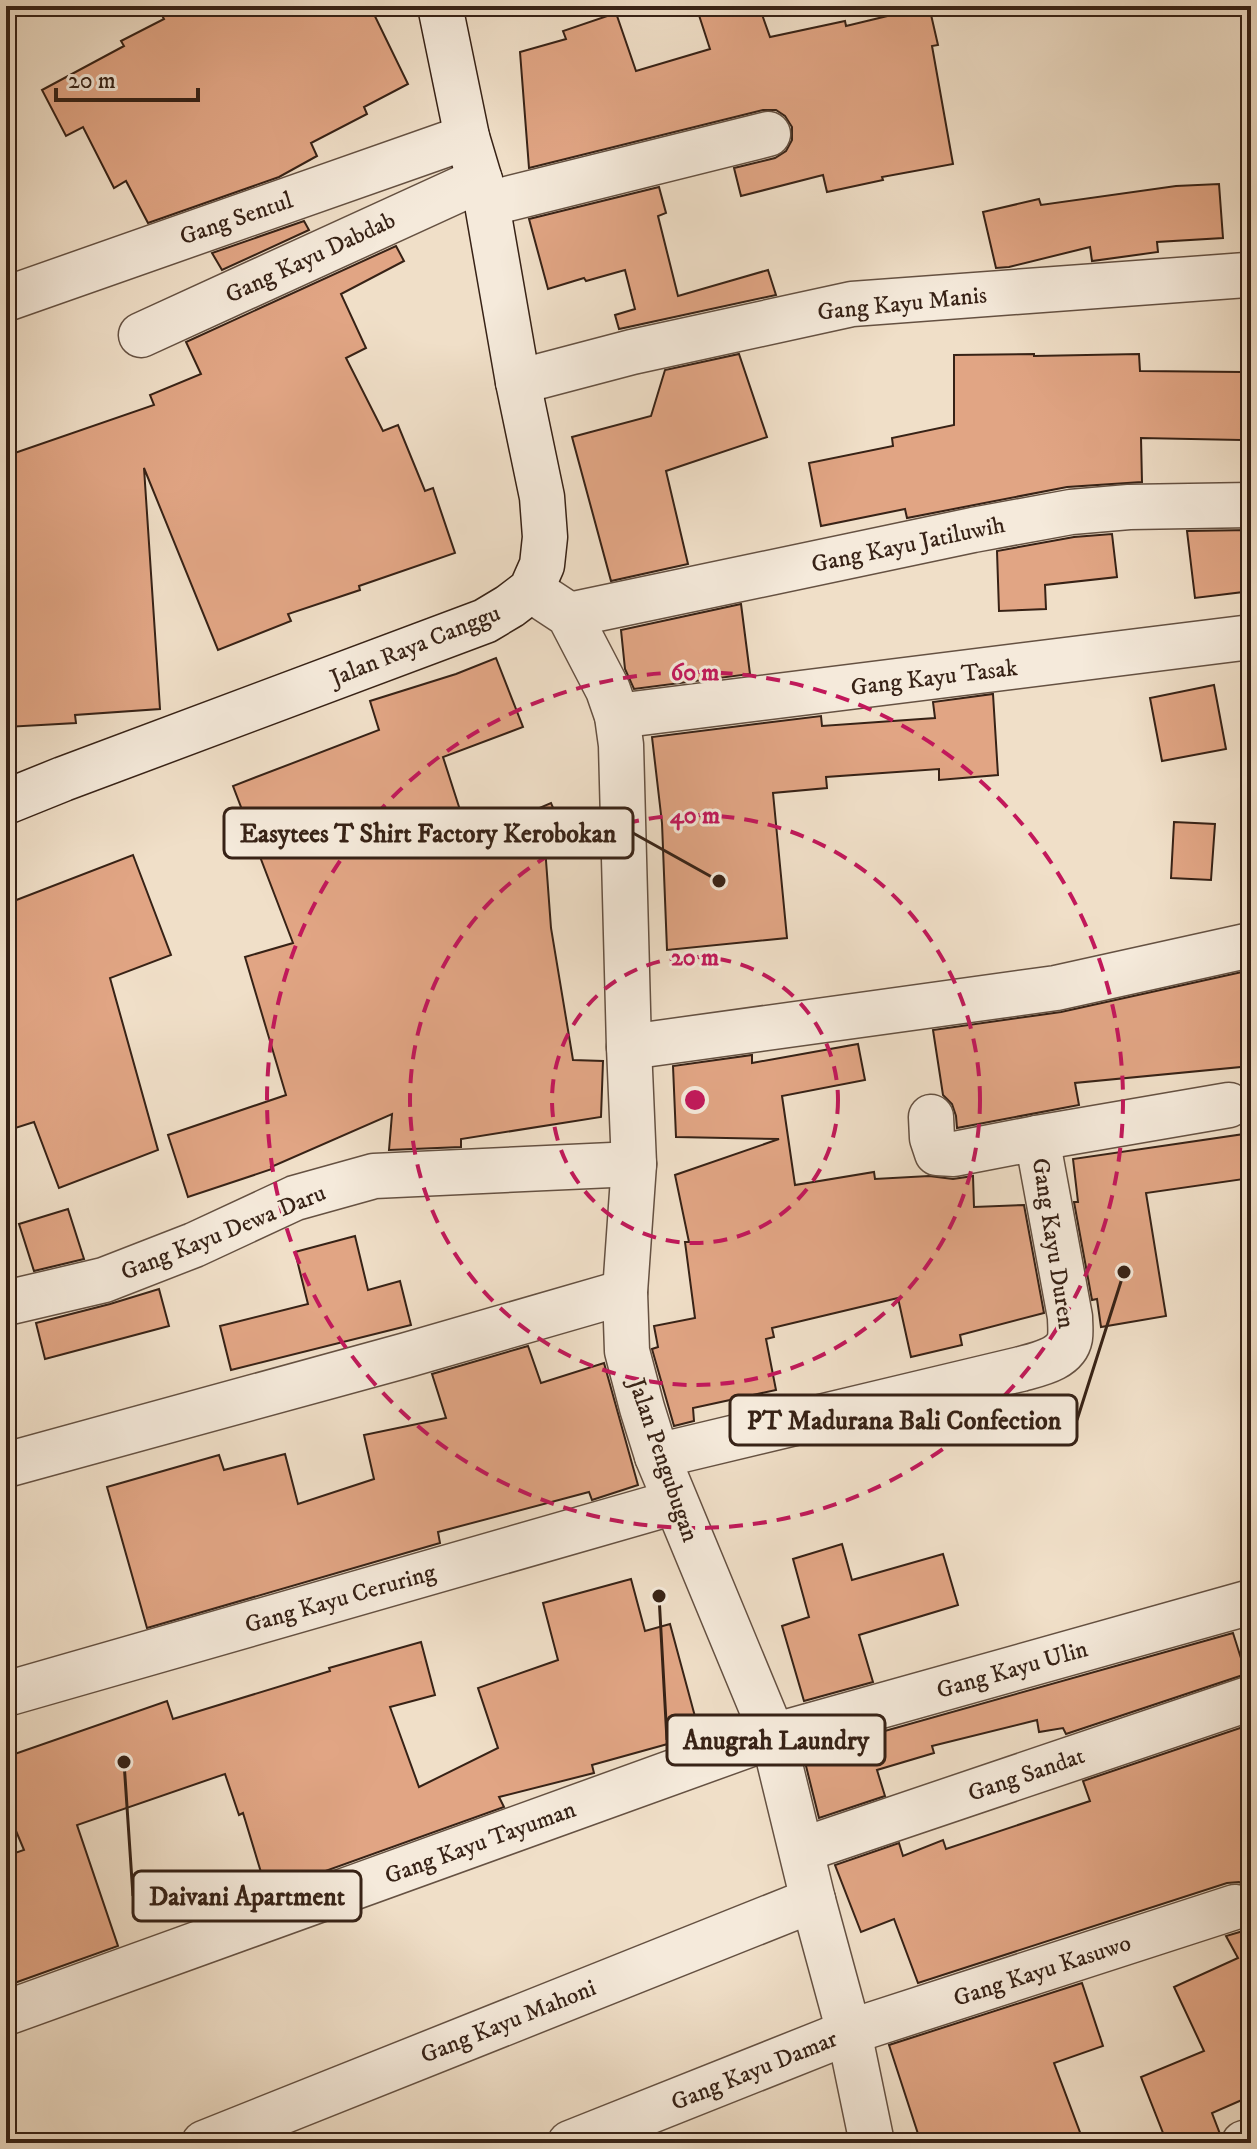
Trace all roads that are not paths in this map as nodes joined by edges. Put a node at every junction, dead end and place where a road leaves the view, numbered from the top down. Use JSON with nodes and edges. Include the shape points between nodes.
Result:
{"nodes":[{"id":1,"x":440,"y":6,"type":"edge"},
{"id":2,"x":768,"y":134,"type":"dead end"},
{"id":3,"x":467,"y":137,"type":"junction"},
{"id":4,"x":483,"y":192,"type":"junction"},
{"id":5,"x":1246,"y":275,"type":"dead end"},
{"id":6,"x":6,"y":299,"type":"edge"},
{"id":7,"x":141,"y":335,"type":"dead end"},
{"id":8,"x":518,"y":382,"type":"junction"},
{"id":9,"x":1251,"y":505,"type":"edge"},
{"id":10,"x":531,"y":590,"type":"junction"},
{"id":11,"x":569,"y":615,"type":"junction"},
{"id":12,"x":1251,"y":637,"type":"edge"},
{"id":13,"x":617,"y":716,"type":"junction"},
{"id":14,"x":6,"y":802,"type":"edge"},
{"id":15,"x":1246,"y":946,"type":"dead end"},
{"id":16,"x":629,"y":1047,"type":"junction"},
{"id":17,"x":1229,"y":1105,"type":"dead end"},
{"id":18,"x":931,"y":1117,"type":"dead end"},
{"id":19,"x":1037,"y":1138,"type":"junction"},
{"id":20,"x":634,"y":1164,"type":"junction"},
{"id":21,"x":625,"y":1292,"type":"junction"},
{"id":22,"x":6,"y":1303,"type":"edge"},
{"id":23,"x":657,"y":1456,"type":"junction"},
{"id":24,"x":6,"y":1465,"type":"edge"},
{"id":25,"x":675,"y":1502,"type":"junction"},
{"id":26,"x":1251,"y":1602,"type":"edge"},
{"id":27,"x":6,"y":1694,"type":"edge"},
{"id":28,"x":1251,"y":1698,"type":"edge"},
{"id":29,"x":773,"y":1736,"type":"junction"},
{"id":30,"x":802,"y":1850,"type":"junction"},
{"id":31,"x":813,"y":1900,"type":"junction"},
{"id":32,"x":1235,"y":1907,"type":"dead end"},
{"id":33,"x":6,"y":2013,"type":"edge"},
{"id":34,"x":849,"y":2032,"type":"junction"},
{"id":35,"x":1251,"y":2141,"type":"edge"},
{"id":36,"x":204,"y":2143,"type":"edge"},
{"id":37,"x":570,"y":2143,"type":"edge"},
{"id":38,"x":872,"y":2143,"type":"edge"},
{"id":39,"x":1244,"y":2143,"type":"edge"}],
"edges":[{"from":1,"to":3,"type":"street"},
{"from":2,"to":4,"type":"street","name":"Gang Kayu Dabdab"},
{"from":3,"to":4,"type":"street"},
{"from":3,"to":6,"type":"street","name":"Gang Sentul"},
{"from":4,"to":7,"type":"street","name":"Gang Kayu Dabdab"},
{"from":4,"to":8,"type":"street"},
{"from":5,"to":8,"type":"street","name":"Gang Kayu Manis","via":[[852,304]]},
{"from":8,"to":10,"type":"street","via":[[545,537],[542,565]]},
{"from":9,"to":11,"type":"street","name":"Gang Kayu Jatiluwih","via":[[1071,512]]},
{"from":10,"to":11,"type":"street","name":"Jalan Pengubugan"},
{"from":10,"to":14,"type":"street","name":"Jalan Raya Canggu","via":[[485,621]]},
{"from":11,"to":13,"type":"street","name":"Jalan Pengubugan"},
{"from":12,"to":13,"type":"street","name":"Gang Kayu Tasak"},
{"from":13,"to":16,"type":"street","name":"Jalan Pengubugan"},
{"from":15,"to":16,"type":"street","via":[[1056,988]]},
{"from":16,"to":20,"type":"street","name":"Jalan Pengubugan"},
{"from":17,"to":19,"type":"street"},
{"from":18,"to":19,"type":"street","name":"Gang Kayu Duren","via":[[937,1153]]},
{"from":19,"to":23,"type":"street","name":"Gang Kayu Duren","via":[[1070,1317],[1070,1340],[1062,1353],[1021,1369]]},
{"from":20,"to":21,"type":"street","name":"Jalan Pengubugan"},
{"from":20,"to":22,"type":"street","name":"Gang Kayu Dewa Daru","via":[[374,1176],[295,1198],[104,1280]]},
{"from":21,"to":23,"type":"street","name":"Jalan Pengubugan","via":[[627,1351]]},
{"from":21,"to":24,"type":"street"},
{"from":23,"to":25,"type":"street","name":"Jalan Pengubugan"},
{"from":25,"to":27,"type":"street","name":"Gang Kayu Ceruring"},
{"from":25,"to":29,"type":"street","name":"Jalan Pengubugan"},
{"from":26,"to":29,"type":"street","name":"Gang Kayu Ulin"},
{"from":28,"to":30,"type":"street","name":"Gang Sandat"},
{"from":29,"to":30,"type":"street","name":"Jalan Pengubugan"},
{"from":29,"to":33,"type":"street","name":"Gang Kayu Tayuman"},
{"from":30,"to":31,"type":"street","name":"Jalan Pengubugan"},
{"from":31,"to":34,"type":"street","name":"Jalan Pengubugan"},
{"from":31,"to":36,"type":"street","name":"Gang Kayu Mahoni"},
{"from":32,"to":34,"type":"street","name":"Gang Kayu Kasuwo"},
{"from":34,"to":37,"type":"street","name":"Gang Kayu Damar"},
{"from":34,"to":38,"type":"street","name":"Jalan Pengubugan"},
{"from":35,"to":39,"type":"street"}]}
